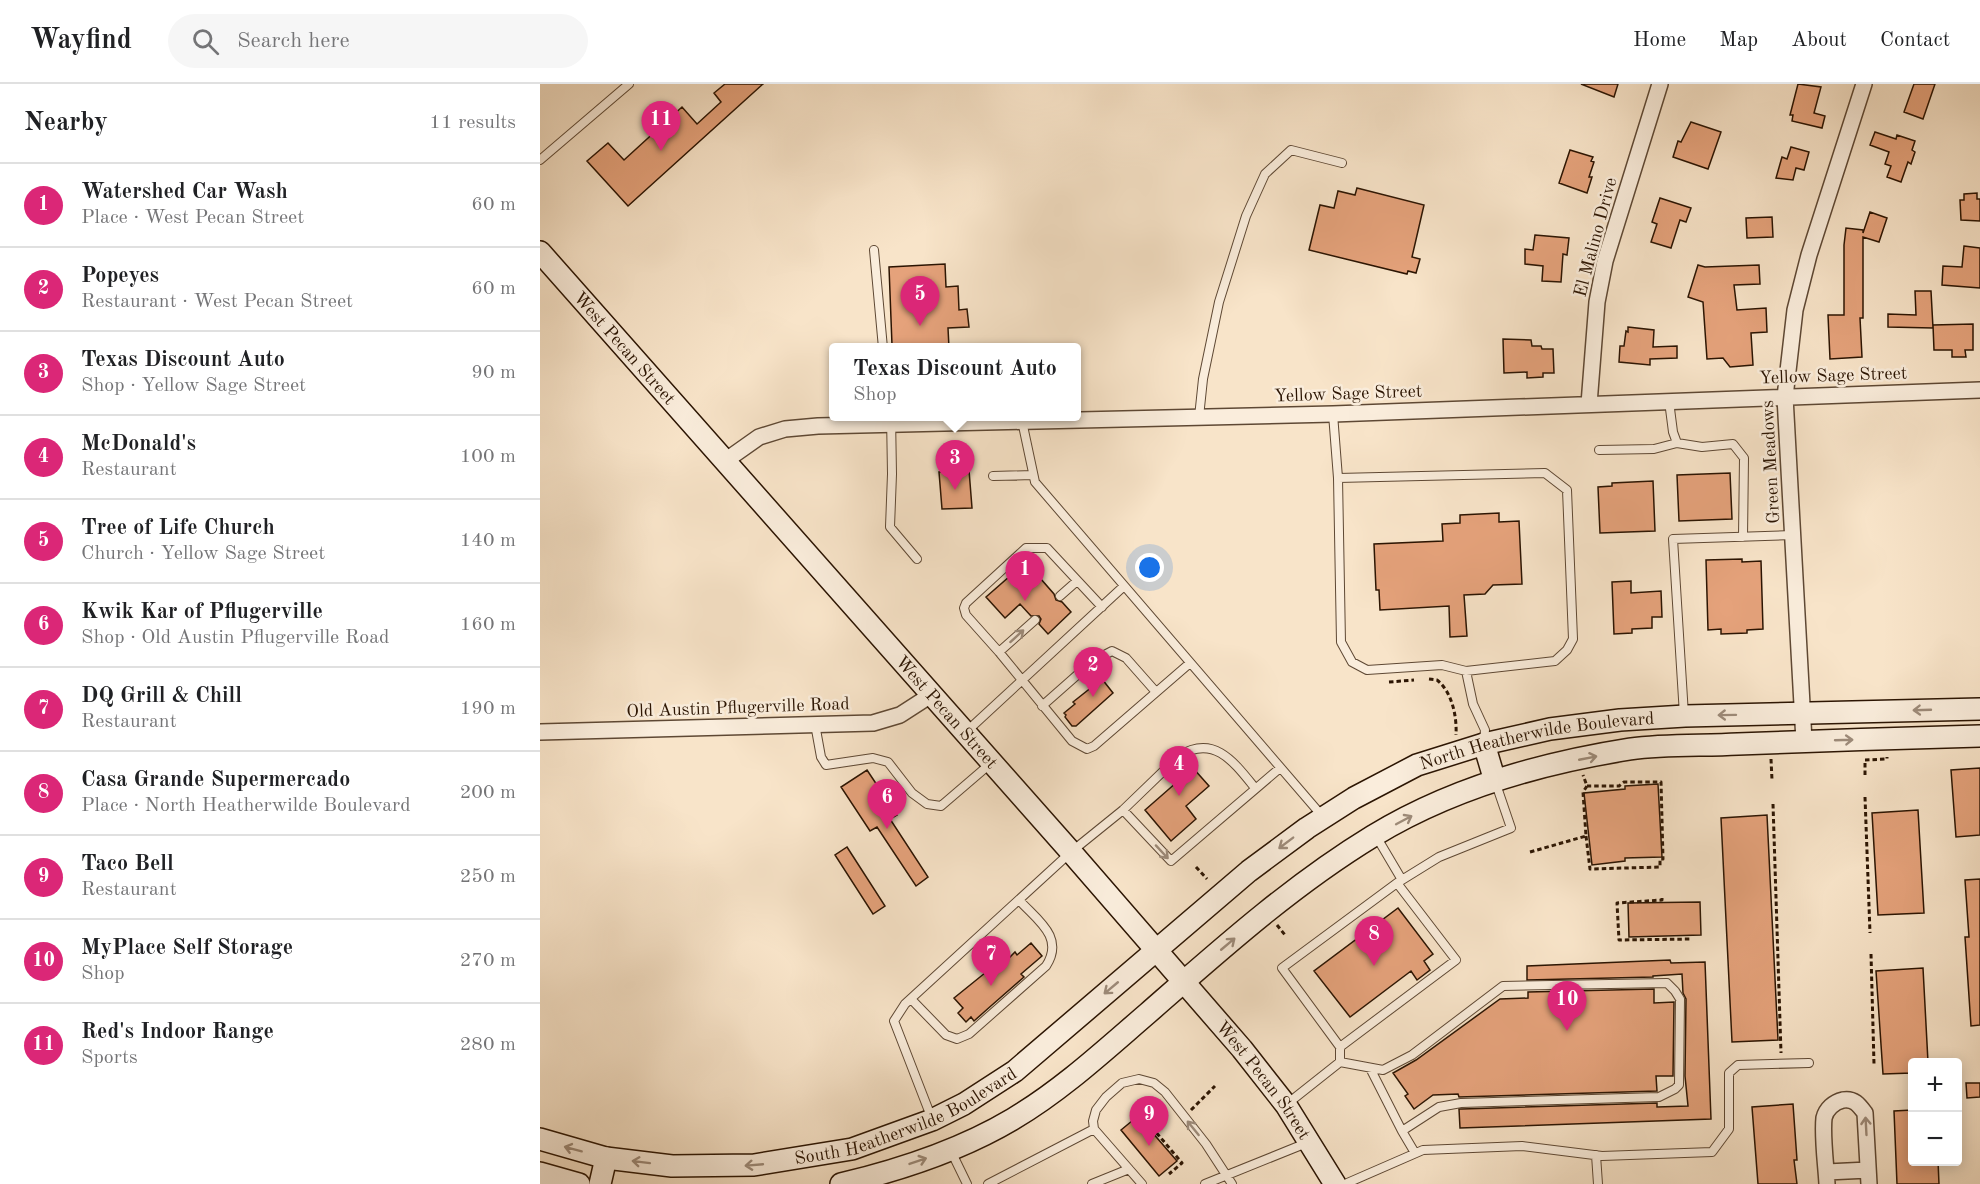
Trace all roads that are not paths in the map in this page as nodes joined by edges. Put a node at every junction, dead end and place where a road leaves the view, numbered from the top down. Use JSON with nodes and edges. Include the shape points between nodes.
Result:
{"nodes":[{"id":1,"x":629,"y":84,"type":"edge"},
{"id":2,"x":1660,"y":84,"type":"edge"},
{"id":3,"x":1864,"y":84,"type":"edge"},
{"id":4,"x":540,"y":160,"type":"edge"},
{"id":5,"x":1342,"y":163,"type":"dead end"},
{"id":6,"x":873,"y":250,"type":"dead end"},
{"id":7,"x":540,"y":252,"type":"edge"},
{"id":8,"x":883,"y":343,"type":"edge"},
{"id":9,"x":1980,"y":390,"type":"edge"},
{"id":10,"x":1785,"y":396,"type":"junction"},
{"id":11,"x":1670,"y":401,"type":"junction"},
{"id":12,"x":1589,"y":404,"type":"junction"},
{"id":13,"x":1333,"y":414,"type":"junction"},
{"id":14,"x":1199,"y":417,"type":"junction"},
{"id":15,"x":1081,"y":419,"type":"edge"},
{"id":16,"x":879,"y":421,"type":"edge"},
{"id":17,"x":891,"y":421,"type":"edge"},
{"id":18,"x":1022,"y":421,"type":"edge"},
{"id":19,"x":1677,"y":443,"type":"junction"},
{"id":20,"x":1599,"y":450,"type":"dead end"},
{"id":21,"x":725,"y":461,"type":"junction"},
{"id":22,"x":1033,"y":475,"type":"junction"},
{"id":23,"x":993,"y":476,"type":"dead end"},
{"id":24,"x":1338,"y":478,"type":"junction"},
{"id":25,"x":1793,"y":535,"type":"junction"},
{"id":26,"x":1743,"y":537,"type":"junction"},
{"id":27,"x":917,"y":559,"type":"dead end"},
{"id":28,"x":1077,"y":581,"type":"junction"},
{"id":29,"x":1124,"y":586,"type":"junction"},
{"id":30,"x":1060,"y":596,"type":"dead end"},
{"id":31,"x":1102,"y":607,"type":"junction"},
{"id":32,"x":1035,"y":620,"type":"dead end"},
{"id":33,"x":999,"y":652,"type":"junction"},
{"id":34,"x":1190,"y":663,"type":"junction"},
{"id":35,"x":1466,"y":670,"type":"junction"},
{"id":36,"x":1022,"y":681,"type":"junction"},
{"id":37,"x":1156,"y":692,"type":"junction"},
{"id":38,"x":931,"y":695,"type":"junction"},
{"id":39,"x":1042,"y":706,"type":"junction"},
{"id":40,"x":1980,"y":709,"type":"edge"},
{"id":41,"x":1801,"y":714,"type":"junction"},
{"id":42,"x":1684,"y":716,"type":"junction"},
{"id":43,"x":814,"y":724,"type":"junction"},
{"id":44,"x":540,"y":732,"type":"edge"},
{"id":45,"x":965,"y":734,"type":"junction"},
{"id":46,"x":1980,"y":736,"type":"edge"},
{"id":47,"x":1804,"y":741,"type":"junction"},
{"id":48,"x":1484,"y":744,"type":"junction"},
{"id":49,"x":991,"y":763,"type":"junction"},
{"id":50,"x":1280,"y":768,"type":"junction"},
{"id":51,"x":1495,"y":781,"type":"junction"},
{"id":52,"x":1255,"y":788,"type":"junction"},
{"id":53,"x":1123,"y":810,"type":"junction"},
{"id":54,"x":1323,"y":818,"type":"junction"},
{"id":55,"x":1376,"y":835,"type":"junction"},
{"id":56,"x":1071,"y":852,"type":"junction"},
{"id":57,"x":1399,"y":882,"type":"junction"},
{"id":58,"x":1019,"y":900,"type":"junction"},
{"id":59,"x":1155,"y":950,"type":"junction"},
{"id":60,"x":1183,"y":982,"type":"junction"},
{"id":61,"x":911,"y":999,"type":"junction"},
{"id":62,"x":1340,"y":1047,"type":"junction"},
{"id":63,"x":1340,"y":1062,"type":"junction"},
{"id":64,"x":1809,"y":1063,"type":"dead end"},
{"id":65,"x":1370,"y":1068,"type":"junction"},
{"id":66,"x":1286,"y":1104,"type":"junction"},
{"id":67,"x":932,"y":1120,"type":"junction"},
{"id":68,"x":1094,"y":1129,"type":"junction"},
{"id":69,"x":1402,"y":1131,"type":"junction"},
{"id":70,"x":540,"y":1139,"type":"edge"},
{"id":71,"x":1310,"y":1142,"type":"junction"},
{"id":72,"x":950,"y":1150,"type":"junction"},
{"id":73,"x":1415,"y":1153,"type":"junction"},
{"id":74,"x":1596,"y":1155,"type":"junction"},
{"id":75,"x":606,"y":1158,"type":"junction"},
{"id":76,"x":1129,"y":1169,"type":"junction"},
{"id":77,"x":540,"y":1173,"type":"edge"},
{"id":78,"x":1227,"y":1175,"type":"junction"},
{"id":79,"x":1868,"y":1177,"type":"edge"},
{"id":80,"x":1827,"y":1178,"type":"edge"},
{"id":81,"x":579,"y":1184,"type":"edge"},
{"id":82,"x":600,"y":1184,"type":"edge"},
{"id":83,"x":841,"y":1184,"type":"edge"},
{"id":84,"x":967,"y":1184,"type":"edge"},
{"id":85,"x":988,"y":1184,"type":"edge"},
{"id":86,"x":1092,"y":1184,"type":"edge"},
{"id":87,"x":1142,"y":1184,"type":"edge"},
{"id":88,"x":1205,"y":1184,"type":"edge"},
{"id":89,"x":1232,"y":1184,"type":"edge"},
{"id":90,"x":1335,"y":1184,"type":"edge"},
{"id":91,"x":1345,"y":1184,"type":"edge"},
{"id":92,"x":1599,"y":1184,"type":"edge"}],
"edges":[{"from":1,"to":4,"type":"lane"},
{"from":2,"to":12,"type":"street","name":"El Malino Drive","via":[[1605,261],[1597,302]]},
{"from":3,"to":10,"type":"street","name":"Green Meadows","via":[[1806,266],[1795,310]]},
{"from":5,"to":14,"type":"lane","via":[[1292,150],[1265,174],[1246,216],[1219,302]]},
{"from":6,"to":8,"type":"lane"},
{"from":7,"to":21,"type":"main road","name":"West Pecan Street"},
{"from":9,"to":10,"type":"street","name":"Yellow Sage Street"},
{"from":10,"to":11,"type":"street","name":"Yellow Sage Street"},
{"from":10,"to":25,"type":"street","name":"Green Meadows"},
{"from":11,"to":12,"type":"street","name":"Yellow Sage Street"},
{"from":11,"to":19,"type":"lane"},
{"from":12,"to":13,"type":"street","name":"Yellow Sage Street"},
{"from":13,"to":14,"type":"street","name":"Yellow Sage Street"},
{"from":13,"to":24,"type":"lane"},
{"from":14,"to":15,"type":"street","name":"Yellow Sage Street"},
{"from":16,"to":21,"type":"street","name":"Yellow Sage Street","via":[[785,429],[759,437]]},
{"from":17,"to":27,"type":"lane","via":[[890,527]]},
{"from":18,"to":22,"type":"lane"},
{"from":19,"to":20,"type":"lane"},
{"from":19,"to":26,"type":"lane","via":[[1702,447],[1733,444],[1744,458]]},
{"from":21,"to":38,"type":"main road","name":"West Pecan Street"},
{"from":22,"to":23,"type":"lane"},
{"from":22,"to":29,"type":"lane"},
{"from":24,"to":35,"type":"lane","via":[[1341,642],[1352,662],[1367,670],[1442,665]]},
{"from":24,"to":35,"type":"lane","via":[[1545,473],[1567,490],[1573,639],[1567,650],[1556,661]]},
{"from":25,"to":26,"type":"lane"},
{"from":25,"to":41,"type":"street","name":"Green Meadows"},
{"from":26,"to":42,"type":"lane","via":[[1673,539]]},
{"from":28,"to":30,"type":"lane"},
{"from":28,"to":31,"type":"lane"},
{"from":28,"to":33,"type":"lane","via":[[1047,548],[1026,548],[964,608]]},
{"from":29,"to":31,"type":"lane"},
{"from":29,"to":34,"type":"lane"},
{"from":31,"to":36,"type":"lane"},
{"from":33,"to":32,"type":"lane","one_way":true},
{"from":33,"to":36,"type":"lane"},
{"from":34,"to":37,"type":"lane"},
{"from":34,"to":50,"type":"lane"},
{"from":35,"to":48,"type":"lane","via":[[1473,704],[1485,730]]},
{"from":36,"to":39,"type":"lane"},
{"from":36,"to":45,"type":"lane"},
{"from":37,"to":39,"type":"lane","via":[[1125,658],[1112,651],[1093,660]]},
{"from":37,"to":39,"type":"lane","via":[[1087,749],[1072,741]]},
{"from":38,"to":43,"type":"street","name":"Old Austin Pflugerville Road","via":[[900,714],[873,723]]},
{"from":38,"to":45,"type":"main road","name":"West Pecan Street"},
{"from":40,"to":41,"type":"main road","name":"North Heatherwilde Boulevard","one_way":true},
{"from":41,"to":42,"type":"main road","name":"North Heatherwilde Boulevard","one_way":true},
{"from":41,"to":47,"type":"street","name":"Green Meadows"},
{"from":42,"to":48,"type":"main road","name":"North Heatherwilde Boulevard","via":[[1550,729]]},
{"from":43,"to":44,"type":"street","name":"Old Austin Pflugerville Road"},
{"from":43,"to":49,"type":"lane","via":[[826,765],[873,758],[888,762],[912,793],[927,804],[941,806]]},
{"from":45,"to":49,"type":"main road","name":"West Pecan Street"},
{"from":47,"to":46,"type":"main road","name":"North Heatherwilde Boulevard","one_way":true},
{"from":51,"to":47,"type":"main road","name":"North Heatherwilde Boulevard","one_way":true,"via":[[1633,749]]},
{"from":48,"to":51,"type":"main road"},
{"from":48,"to":54,"type":"main road","name":"North Heatherwilde Boulevard","via":[[1417,765]]},
{"from":49,"to":56,"type":"main road","name":"West Pecan Street"},
{"from":50,"to":52,"type":"lane"},
{"from":50,"to":54,"type":"lane"},
{"from":55,"to":51,"type":"main road","name":"North Heatherwilde Boulevard","one_way":true,"via":[[1434,804]]},
{"from":51,"to":57,"type":"lane","via":[[1511,828],[1439,857]]},
{"from":52,"to":53,"type":"lane","via":[[1224,754],[1199,748],[1179,756]]},
{"from":53,"to":52,"type":"lane","one_way":true,"via":[[1171,861]]},
{"from":53,"to":56,"type":"lane"},
{"from":54,"to":59,"type":"main road","name":"North Heatherwilde Boulevard","one_way":true,"via":[[1249,871]]},
{"from":55,"to":57,"type":"lane"},
{"from":60,"to":55,"type":"main road","name":"North Heatherwilde Boulevard","one_way":true,"via":[[1273,906]]},
{"from":56,"to":58,"type":"lane"},
{"from":56,"to":59,"type":"main road","name":"West Pecan Street"},
{"from":57,"to":62,"type":"lane","via":[[1456,960]]},
{"from":57,"to":62,"type":"lane","via":[[1282,968]]},
{"from":58,"to":61,"type":"lane"},
{"from":58,"to":61,"type":"lane","via":[[1052,936],[1052,957],[1046,966],[969,1034],[957,1039],[946,1035]]},
{"from":59,"to":60,"type":"main road","name":"West Pecan Street"},
{"from":59,"to":67,"type":"main road","name":"South Heatherwilde Boulevard","one_way":true,"via":[[1015,1071]]},
{"from":60,"to":66,"type":"main road","name":"West Pecan Street"},
{"from":60,"to":72,"type":"main road","via":[[1047,1097],[1014,1119]]},
{"from":61,"to":67,"type":"lane","via":[[894,1021]]},
{"from":62,"to":63,"type":"lane"},
{"from":63,"to":65,"type":"lane"},
{"from":63,"to":66,"type":"lane"},
{"from":64,"to":74,"type":"lane","via":[[1738,1065],[1729,1072],[1729,1129],[1712,1152]]},
{"from":65,"to":69,"type":"lane"},
{"from":65,"to":69,"type":"lane","via":[[1383,1070],[1412,1055],[1503,986],[1667,983],[1680,999],[1675,1089],[1659,1096],[1461,1103],[1438,1107]]},
{"from":66,"to":71,"type":"main road","name":"West Pecan Street"},
{"from":67,"to":72,"type":"main road"},
{"from":67,"to":75,"type":"main road","name":"South Heatherwilde Boulevard","one_way":true,"via":[[852,1149],[754,1165],[672,1166]]},
{"from":68,"to":76,"type":"lane"},
{"from":78,"to":68,"type":"lane","one_way":true,"via":[[1165,1092],[1154,1083],[1139,1079],[1122,1083],[1096,1110]]},
{"from":68,"to":85,"type":"lane"},
{"from":69,"to":73,"type":"lane"},
{"from":75,"to":70,"type":"main road","name":"South Heatherwilde Boulevard","one_way":true},
{"from":71,"to":78,"type":"lane"},
{"from":71,"to":90,"type":"main road","name":"West Pecan Street"},
{"from":83,"to":72,"type":"main road","one_way":true},
{"from":72,"to":84,"type":"lane"},
{"from":73,"to":74,"type":"lane","via":[[1522,1146]]},
{"from":73,"to":91,"type":"lane"},
{"from":74,"to":92,"type":"lane"},
{"from":75,"to":82,"type":"main road"},
{"from":76,"to":86,"type":"lane"},
{"from":76,"to":87,"type":"lane"},
{"from":77,"to":81,"type":"main road"},
{"from":78,"to":88,"type":"lane"},
{"from":78,"to":89,"type":"lane"},
{"from":79,"to":80,"type":"street"},
{"from":79,"to":80,"type":"street","one_way":true,"via":[[1865,1113],[1849,1099],[1830,1106],[1824,1117]]}]}
